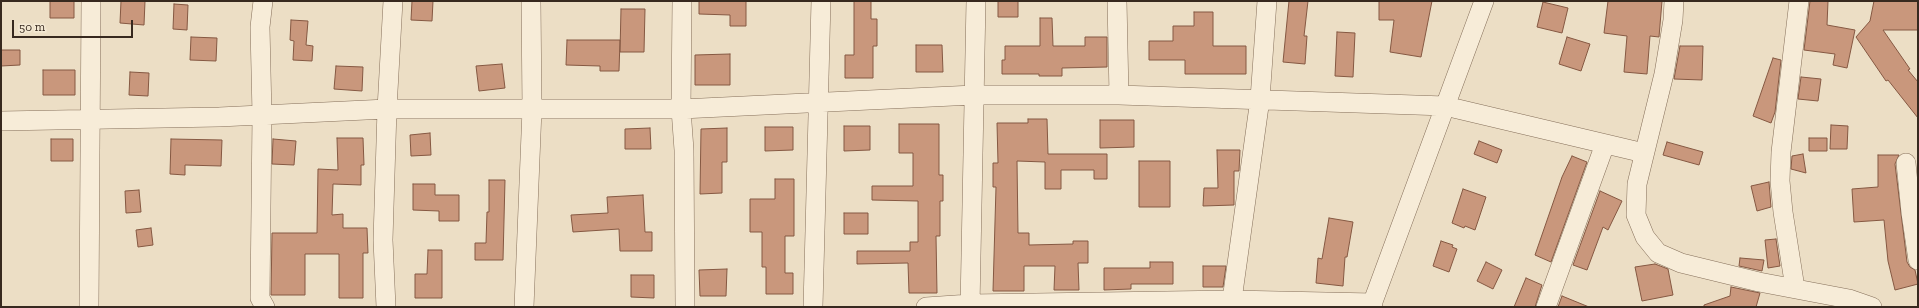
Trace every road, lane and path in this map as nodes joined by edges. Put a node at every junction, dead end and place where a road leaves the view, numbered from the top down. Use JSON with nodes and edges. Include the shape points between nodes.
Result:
{"nodes":[{"id":1,"x":91,"y":1,"type":"edge"},
{"id":2,"x":263,"y":1,"type":"edge"},
{"id":3,"x":393,"y":1,"type":"edge"},
{"id":4,"x":531,"y":1,"type":"edge"},
{"id":5,"x":682,"y":1,"type":"edge"},
{"id":6,"x":821,"y":1,"type":"edge"},
{"id":7,"x":976,"y":1,"type":"edge"},
{"id":8,"x":1117,"y":1,"type":"edge"},
{"id":9,"x":1267,"y":1,"type":"edge"},
{"id":10,"x":1484,"y":1,"type":"edge"},
{"id":11,"x":1674,"y":1,"type":"edge"},
{"id":12,"x":1799,"y":1,"type":"edge"},
{"id":13,"x":974,"y":95,"type":"junction"},
{"id":14,"x":1119,"y":95,"type":"junction"},
{"id":15,"x":1260,"y":99,"type":"junction"},
{"id":16,"x":818,"y":102,"type":"junction"},
{"id":17,"x":1445,"y":106,"type":"junction"},
{"id":18,"x":387,"y":109,"type":"junction"},
{"id":19,"x":532,"y":109,"type":"junction"},
{"id":20,"x":681,"y":109,"type":"junction"},
{"id":21,"x":262,"y":115,"type":"junction"},
{"id":22,"x":91,"y":120,"type":"junction"},
{"id":23,"x":1,"y":121,"type":"edge"},
{"id":24,"x":1605,"y":144,"type":"junction"},
{"id":25,"x":1644,"y":153,"type":"junction"},
{"id":26,"x":1906,"y":163,"type":"dead end"},
{"id":27,"x":1918,"y":260,"type":"edge"},
{"id":28,"x":1795,"y":288,"type":"junction"},
{"id":29,"x":1232,"y":304,"type":"edge"},
{"id":30,"x":1372,"y":305,"type":"edge"},
{"id":31,"x":970,"y":306,"type":"edge"},
{"id":32,"x":89,"y":307,"type":"edge"},
{"id":33,"x":265,"y":307,"type":"edge"},
{"id":34,"x":386,"y":307,"type":"edge"},
{"id":35,"x":524,"y":307,"type":"edge"},
{"id":36,"x":685,"y":307,"type":"edge"},
{"id":37,"x":813,"y":307,"type":"edge"},
{"id":38,"x":926,"y":307,"type":"edge"},
{"id":39,"x":1546,"y":307,"type":"edge"},
{"id":40,"x":1872,"y":307,"type":"edge"}],
"edges":[{"from":1,"to":22,"type":"street"},
{"from":2,"to":21,"type":"street","via":[[260,27]]},
{"from":3,"to":18,"type":"street"},
{"from":4,"to":19,"type":"street"},
{"from":5,"to":20,"type":"street"},
{"from":6,"to":16,"type":"street"},
{"from":7,"to":13,"type":"street"},
{"from":8,"to":14,"type":"street"},
{"from":9,"to":15,"type":"street"},
{"from":10,"to":17,"type":"street"},
{"from":11,"to":25,"type":"street","via":[[1664,74]]},
{"from":12,"to":28,"type":"street","via":[[1780,167],[1783,212]]},
{"from":13,"to":14,"type":"street"},
{"from":13,"to":16,"type":"street"},
{"from":13,"to":31,"type":"street"},
{"from":14,"to":15,"type":"street"},
{"from":15,"to":17,"type":"street"},
{"from":15,"to":29,"type":"street"},
{"from":16,"to":20,"type":"street"},
{"from":16,"to":37,"type":"street"},
{"from":17,"to":24,"type":"street"},
{"from":17,"to":30,"type":"street"},
{"from":18,"to":19,"type":"street"},
{"from":18,"to":21,"type":"street"},
{"from":18,"to":34,"type":"street","via":[[383,240]]},
{"from":19,"to":20,"type":"street"},
{"from":19,"to":35,"type":"street"},
{"from":20,"to":36,"type":"street","via":[[684,150]]},
{"from":21,"to":22,"type":"street"},
{"from":21,"to":33,"type":"street","via":[[260,298]]},
{"from":22,"to":23,"type":"street"},
{"from":22,"to":32,"type":"street"},
{"from":24,"to":25,"type":"street"},
{"from":24,"to":39,"type":"street"},
{"from":25,"to":28,"type":"street","via":[[1637,184],[1636,215],[1645,237],[1658,253],[1681,263]]},
{"from":26,"to":27,"type":"street","via":[[1910,213]]},
{"from":28,"to":40,"type":"street","via":[[1849,299]]},
{"from":29,"to":30,"type":"street"},
{"from":29,"to":31,"type":"street"},
{"from":31,"to":38,"type":"street"}]}
